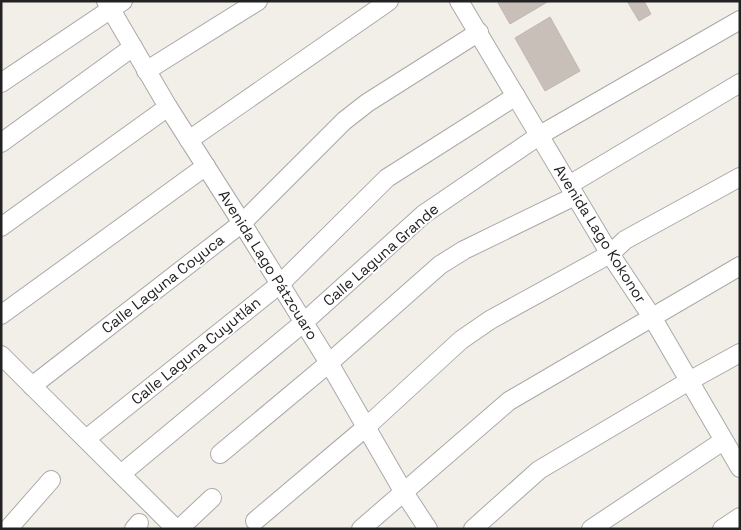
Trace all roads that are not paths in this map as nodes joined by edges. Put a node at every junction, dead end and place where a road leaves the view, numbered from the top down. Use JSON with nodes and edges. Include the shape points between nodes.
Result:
{"nodes":[{"id":1,"x":258,"y":1,"type":"edge"},
{"id":2,"x":389,"y":1,"type":"edge"},
{"id":3,"x":459,"y":1,"type":"edge"},
{"id":4,"x":113,"y":4,"type":"edge"},
{"id":5,"x":740,"y":20,"type":"edge"},
{"id":6,"x":479,"y":32,"type":"junction"},
{"id":7,"x":133,"y":47,"type":"junction"},
{"id":8,"x":146,"y":71,"type":"junction"},
{"id":9,"x":1,"y":83,"type":"edge"},
{"id":10,"x":740,"y":83,"type":"edge"},
{"id":11,"x":516,"y":96,"type":"junction"},
{"id":12,"x":168,"y":107,"type":"junction"},
{"id":13,"x":540,"y":135,"type":"junction"},
{"id":14,"x":190,"y":140,"type":"junction"},
{"id":15,"x":1,"y":143,"type":"edge"},
{"id":16,"x":206,"y":166,"type":"junction"},
{"id":17,"x":740,"y":177,"type":"edge"},
{"id":18,"x":572,"y":191,"type":"junction"},
{"id":19,"x":242,"y":222,"type":"junction"},
{"id":20,"x":1,"y":227,"type":"edge"},
{"id":21,"x":610,"y":254,"type":"junction"},
{"id":22,"x":740,"y":266,"type":"edge"},
{"id":23,"x":280,"y":284,"type":"junction"},
{"id":24,"x":1,"y":315,"type":"edge"},
{"id":25,"x":652,"y":317,"type":"junction"},
{"id":26,"x":303,"y":323,"type":"junction"},
{"id":27,"x":740,"y":353,"type":"edge"},
{"id":28,"x":1,"y":355,"type":"edge"},
{"id":29,"x":328,"y":363,"type":"junction"},
{"id":30,"x":689,"y":380,"type":"junction"},
{"id":31,"x":32,"y":386,"type":"junction"},
{"id":32,"x":365,"y":428,"type":"junction"},
{"id":33,"x":86,"y":439,"type":"junction"},
{"id":34,"x":724,"y":441,"type":"junction"},
{"id":35,"x":220,"y":454,"type":"dead end"},
{"id":36,"x":740,"y":468,"type":"edge"},
{"id":37,"x":121,"y":474,"type":"junction"},
{"id":38,"x":51,"y":480,"type":"dead end"},
{"id":39,"x":403,"y":491,"type":"junction"},
{"id":40,"x":212,"y":498,"type":"dead end"},
{"id":41,"x":740,"y":517,"type":"edge"},
{"id":42,"x":255,"y":522,"type":"dead end"},
{"id":43,"x":8,"y":529,"type":"edge"},
{"id":44,"x":178,"y":529,"type":"edge"},
{"id":45,"x":361,"y":529,"type":"edge"},
{"id":46,"x":428,"y":529,"type":"edge"},
{"id":47,"x":473,"y":529,"type":"edge"},
{"id":48,"x":591,"y":529,"type":"edge"},
{"id":49,"x":722,"y":529,"type":"edge"}],
"edges":[{"from":1,"to":8,"type":"street"},
{"from":2,"to":14,"type":"street"},
{"from":3,"to":6,"type":"street","name":"Avenida Lago Kokonor"},
{"from":4,"to":7,"type":"street","name":"Avenida Lago Pátzcuaro"},
{"from":4,"to":9,"type":"street"},
{"from":5,"to":13,"type":"street","name":"Calle Laguna Grande"},
{"from":6,"to":11,"type":"street","name":"Avenida Lago Kokonor"},
{"from":6,"to":19,"type":"street","name":"Calle Laguna Coyuca","via":[[344,121]]},
{"from":7,"to":8,"type":"street","name":"Avenida Lago Pátzcuaro"},
{"from":7,"to":15,"type":"street"},
{"from":8,"to":12,"type":"street","name":"Avenida Lago Pátzcuaro"},
{"from":10,"to":18,"type":"street"},
{"from":11,"to":13,"type":"street","name":"Avenida Lago Kokonor"},
{"from":11,"to":23,"type":"street","name":"Calle Laguna Cuyutlán","via":[[388,178]]},
{"from":12,"to":14,"type":"street","name":"Avenida Lago Pátzcuaro"},
{"from":12,"to":20,"type":"street"},
{"from":13,"to":18,"type":"street","name":"Avenida Lago Kokonor"},
{"from":13,"to":26,"type":"street","name":"Calle Laguna Grande","via":[[424,214]]},
{"from":14,"to":16,"type":"street","name":"Avenida Lago Pátzcuaro"},
{"from":16,"to":19,"type":"street","name":"Avenida Lago Pátzcuaro"},
{"from":16,"to":24,"type":"street"},
{"from":17,"to":21,"type":"street","via":[[625,240]]},
{"from":18,"to":21,"type":"street","name":"Avenida Lago Kokonor"},
{"from":18,"to":29,"type":"street","via":[[440,264]]},
{"from":19,"to":23,"type":"street","name":"Avenida Lago Pátzcuaro"},
{"from":19,"to":31,"type":"street","name":"Calle Laguna Coyuca"},
{"from":21,"to":25,"type":"street","name":"Avenida Lago Kokonor"},
{"from":21,"to":32,"type":"street","via":[[483,325],[462,340]]},
{"from":22,"to":25,"type":"street"},
{"from":23,"to":26,"type":"street","name":"Avenida Lago Pátzcuaro"},
{"from":23,"to":33,"type":"street","name":"Calle Laguna Cuyutlán"},
{"from":25,"to":30,"type":"street","name":"Avenida Lago Kokonor"},
{"from":25,"to":39,"type":"street","via":[[508,400]]},
{"from":26,"to":29,"type":"street","name":"Avenida Lago Pátzcuaro"},
{"from":26,"to":37,"type":"street","name":"Calle Laguna Grande"},
{"from":27,"to":30,"type":"street"},
{"from":28,"to":31,"type":"street"},
{"from":29,"to":32,"type":"street","name":"Avenida Lago Pátzcuaro"},
{"from":29,"to":35,"type":"street"},
{"from":30,"to":34,"type":"street","name":"Avenida Lago Kokonor"},
{"from":30,"to":47,"type":"street","via":[[539,470]]},
{"from":31,"to":33,"type":"street"},
{"from":32,"to":39,"type":"street","name":"Avenida Lago Pátzcuaro"},
{"from":32,"to":42,"type":"street"},
{"from":33,"to":37,"type":"street"},
{"from":34,"to":36,"type":"street","name":"Avenida Lago Kokonor"},
{"from":34,"to":48,"type":"street"},
{"from":37,"to":44,"type":"street"},
{"from":38,"to":43,"type":"street"},
{"from":39,"to":45,"type":"street"},
{"from":39,"to":46,"type":"street","name":"Avenida Lago Pátzcuaro"},
{"from":40,"to":44,"type":"street"},
{"from":41,"to":49,"type":"street"}]}
